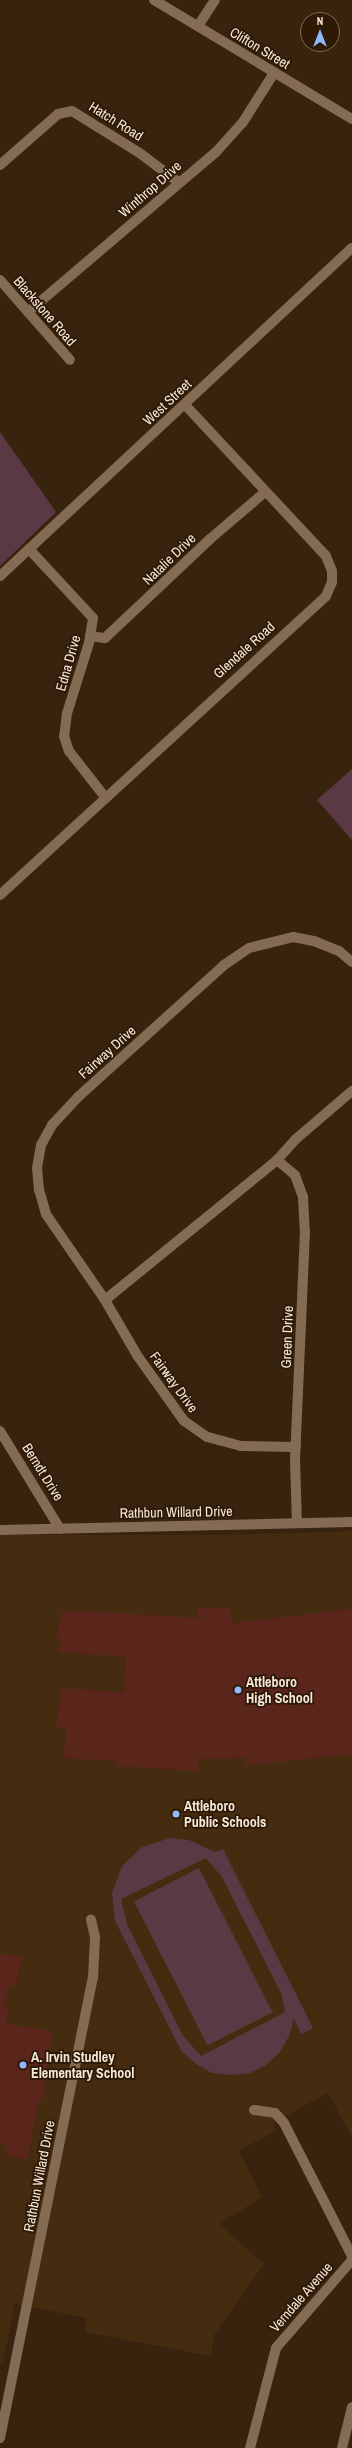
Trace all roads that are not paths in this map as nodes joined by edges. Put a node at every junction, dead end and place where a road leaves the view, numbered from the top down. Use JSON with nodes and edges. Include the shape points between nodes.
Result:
{"nodes":[{"id":1,"x":154,"y":0,"type":"edge"},
{"id":2,"x":215,"y":0,"type":"edge"},
{"id":3,"x":198,"y":26,"type":"junction"},
{"id":4,"x":274,"y":73,"type":"junction"},
{"id":5,"x":352,"y":119,"type":"edge"},
{"id":6,"x":0,"y":164,"type":"edge"},
{"id":7,"x":178,"y":182,"type":"junction"},
{"id":8,"x":352,"y":248,"type":"edge"},
{"id":9,"x":0,"y":280,"type":"edge"},
{"id":10,"x":28,"y":312,"type":"junction"},
{"id":11,"x":70,"y":360,"type":"dead end"},
{"id":12,"x":185,"y":405,"type":"junction"},
{"id":13,"x":265,"y":492,"type":"junction"},
{"id":14,"x":29,"y":549,"type":"junction"},
{"id":15,"x":0,"y":576,"type":"edge"},
{"id":16,"x":90,"y":636,"type":"junction"},
{"id":17,"x":105,"y":797,"type":"junction"},
{"id":18,"x":0,"y":895,"type":"edge"},
{"id":19,"x":352,"y":962,"type":"edge"},
{"id":20,"x":352,"y":1091,"type":"edge"},
{"id":21,"x":277,"y":1160,"type":"junction"},
{"id":22,"x":105,"y":1300,"type":"junction"},
{"id":23,"x":0,"y":1431,"type":"edge"},
{"id":24,"x":296,"y":1447,"type":"junction"},
{"id":25,"x":352,"y":1522,"type":"edge"},
{"id":26,"x":297,"y":1523,"type":"junction"},
{"id":27,"x":60,"y":1529,"type":"junction"},
{"id":28,"x":0,"y":1530,"type":"edge"},
{"id":29,"x":91,"y":1919,"type":"dead end"},
{"id":30,"x":254,"y":2110,"type":"dead end"},
{"id":31,"x":352,"y":2256,"type":"edge"},
{"id":32,"x":352,"y":2260,"type":"edge"},
{"id":33,"x":352,"y":2407,"type":"edge"},
{"id":34,"x":349,"y":2425,"type":"edge"},
{"id":35,"x":0,"y":2438,"type":"edge"},
{"id":36,"x":250,"y":2448,"type":"edge"},
{"id":37,"x":342,"y":2448,"type":"edge"}],
"edges":[{"from":1,"to":3,"type":"street","name":"Clifton Street"},
{"from":2,"to":3,"type":"street"},
{"from":3,"to":4,"type":"street","name":"Clifton Street"},
{"from":4,"to":5,"type":"street","name":"Clifton Street"},
{"from":4,"to":7,"type":"street","name":"Winthrop Drive","via":[[243,122],[216,152]]},
{"from":6,"to":7,"type":"street","name":"Hatch Road","via":[[58,114],[72,111],[141,154]]},
{"from":7,"to":10,"type":"street","name":"Winthrop Drive"},
{"from":8,"to":12,"type":"street","name":"West Street"},
{"from":9,"to":10,"type":"street","name":"Blackstone Road"},
{"from":10,"to":11,"type":"street","name":"Blackstone Road"},
{"from":12,"to":13,"type":"street","name":"Glendale Road"},
{"from":12,"to":14,"type":"street","name":"West Street"},
{"from":13,"to":16,"type":"street","name":"Natalie Drive","via":[[105,638]]},
{"from":13,"to":17,"type":"street","name":"Glendale Road","via":[[326,556],[332,571],[332,582],[326,596]]},
{"from":14,"to":15,"type":"street","name":"West Street"},
{"from":14,"to":16,"type":"street","name":"Edna Drive","via":[[93,618]]},
{"from":16,"to":17,"type":"street","name":"Edna Drive","via":[[67,713],[64,736],[69,751]]},
{"from":17,"to":18,"type":"street","name":"Glendale Road"},
{"from":19,"to":22,"type":"street","name":"Fairway Drive","via":[[339,951],[314,941],[293,937],[249,948],[224,965],[52,1125],[41,1145],[37,1168],[39,1190],[46,1214]]},
{"from":20,"to":21,"type":"street","via":[[296,1139]]},
{"from":21,"to":22,"type":"street"},
{"from":21,"to":24,"type":"street","name":"Green Drive","via":[[295,1175],[303,1198],[305,1231]]},
{"from":22,"to":24,"type":"street","name":"Fairway Drive","via":[[137,1355],[184,1422],[207,1438],[241,1446]]},
{"from":23,"to":27,"type":"street","name":"Berndt Drive"},
{"from":24,"to":26,"type":"street","name":"Green Drive"},
{"from":25,"to":26,"type":"street","name":"Rathbun Willard Drive"},
{"from":26,"to":27,"type":"street","name":"Rathbun Willard Drive"},
{"from":27,"to":28,"type":"street","name":"Rathbun Willard Drive"},
{"from":29,"to":35,"type":"street","name":"Rathbun Willard Drive","via":[[95,1937],[93,1978]]},
{"from":30,"to":31,"type":"street","via":[[275,2113],[284,2123]]},
{"from":32,"to":36,"type":"street","name":"Verndale Avenue","via":[[276,2348]]},
{"from":33,"to":34,"type":"street"},
{"from":34,"to":37,"type":"street"}]}
